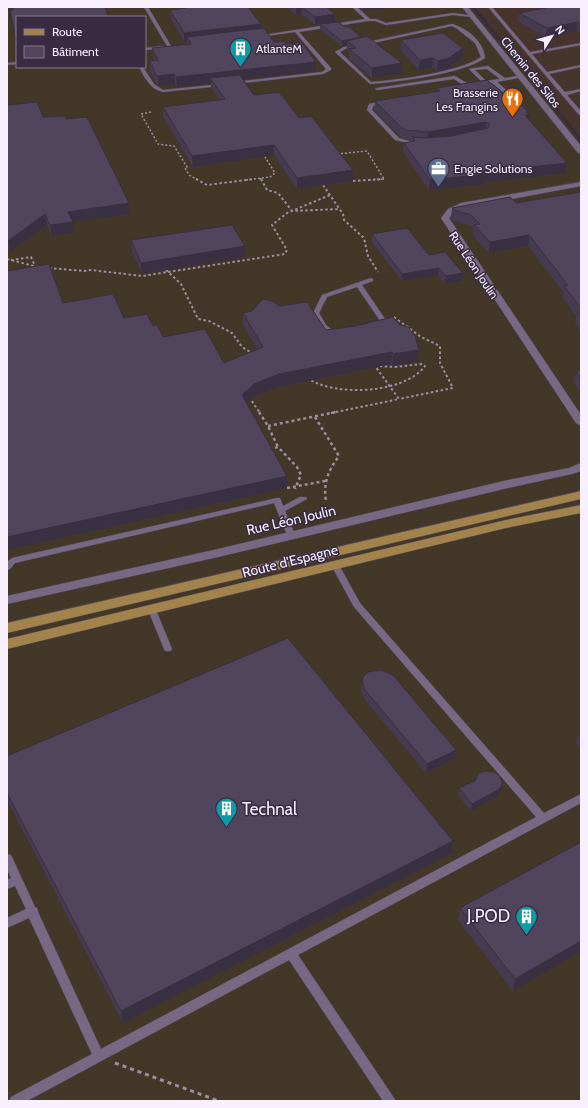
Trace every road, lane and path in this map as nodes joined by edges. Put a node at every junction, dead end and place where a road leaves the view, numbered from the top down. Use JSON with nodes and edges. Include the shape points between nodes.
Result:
{"nodes":[{"id":1,"x":146,"y":7,"type":"edge"},
{"id":2,"x":354,"y":7,"type":"edge"},
{"id":3,"x":465,"y":7,"type":"edge"},
{"id":4,"x":490,"y":7,"type":"edge"},
{"id":5,"x":151,"y":15,"type":"junction"},
{"id":6,"x":146,"y":18,"type":"edge"},
{"id":7,"x":474,"y":18,"type":"junction"},
{"id":8,"x":369,"y":20,"type":"junction"},
{"id":9,"x":392,"y":26,"type":"junction"},
{"id":10,"x":296,"y":31,"type":"junction"},
{"id":11,"x":401,"y":36,"type":"junction"},
{"id":12,"x":251,"y":37,"type":"edge"},
{"id":13,"x":581,"y":44,"type":"edge"},
{"id":14,"x":169,"y":46,"type":"junction"},
{"id":15,"x":177,"y":46,"type":"edge"},
{"id":16,"x":146,"y":49,"type":"edge"},
{"id":17,"x":530,"y":53,"type":"junction"},
{"id":18,"x":581,"y":66,"type":"edge"},
{"id":19,"x":142,"y":68,"type":"edge"},
{"id":20,"x":547,"y":73,"type":"junction"},
{"id":21,"x":521,"y":76,"type":"junction"},
{"id":22,"x":504,"y":79,"type":"junction"},
{"id":23,"x":493,"y":81,"type":"junction"},
{"id":24,"x":486,"y":83,"type":"junction"},
{"id":25,"x":224,"y":84,"type":"edge"},
{"id":26,"x":232,"y":84,"type":"edge"},
{"id":27,"x":468,"y":86,"type":"junction"},
{"id":28,"x":460,"y":87,"type":"edge"},
{"id":29,"x":377,"y":89,"type":"dead end"},
{"id":30,"x":581,"y":90,"type":"edge"},
{"id":31,"x":565,"y":94,"type":"junction"},
{"id":32,"x":390,"y":101,"type":"edge"},
{"id":33,"x":515,"y":101,"type":"edge"},
{"id":34,"x":152,"y":112,"type":"dead end"},
{"id":35,"x":581,"y":114,"type":"edge"},
{"id":36,"x":420,"y":144,"type":"edge"},
{"id":37,"x":581,"y":151,"type":"edge"},
{"id":38,"x":331,"y":153,"type":"edge"},
{"id":39,"x":265,"y":156,"type":"edge"},
{"id":40,"x":260,"y":178,"type":"junction"},
{"id":41,"x":353,"y":181,"type":"dead end"},
{"id":42,"x":323,"y":186,"type":"edge"},
{"id":43,"x":579,"y":186,"type":"edge"},
{"id":44,"x":330,"y":195,"type":"junction"},
{"id":45,"x":340,"y":209,"type":"junction"},
{"id":46,"x":292,"y":211,"type":"junction"},
{"id":47,"x":8,"y":260,"type":"edge"},
{"id":48,"x":35,"y":266,"type":"junction"},
{"id":49,"x":166,"y":270,"type":"edge"},
{"id":50,"x":168,"y":272,"type":"junction"},
{"id":51,"x":371,"y":280,"type":"joint"},
{"id":52,"x":358,"y":284,"type":"junction"},
{"id":53,"x":389,"y":314,"type":"dead end"},
{"id":54,"x":375,"y":328,"type":"edge"},
{"id":55,"x":345,"y":335,"type":"edge"},
{"id":56,"x":247,"y":356,"type":"edge"},
{"id":57,"x":307,"y":377,"type":"edge"},
{"id":58,"x":389,"y":386,"type":"junction"},
{"id":59,"x":248,"y":395,"type":"edge"},
{"id":60,"x":399,"y":399,"type":"junction"},
{"id":61,"x":315,"y":417,"type":"junction"},
{"id":62,"x":581,"y":423,"type":"edge"},
{"id":63,"x":268,"y":426,"type":"junction"},
{"id":64,"x":278,"y":447,"type":"junction"},
{"id":65,"x":265,"y":449,"type":"edge"},
{"id":66,"x":581,"y":466,"type":"edge"},
{"id":67,"x":325,"y":481,"type":"junction"},
{"id":68,"x":297,"y":486,"type":"junction"},
{"id":69,"x":287,"y":488,"type":"edge"},
{"id":70,"x":581,"y":495,"type":"edge"},
{"id":71,"x":303,"y":499,"type":"dead end"},
{"id":72,"x":326,"y":501,"type":"dead end"},
{"id":73,"x":581,"y":508,"type":"edge"},
{"id":74,"x":281,"y":510,"type":"junction"},
{"id":75,"x":291,"y":535,"type":"junction"},
{"id":76,"x":335,"y":566,"type":"junction"},
{"id":77,"x":7,"y":567,"type":"edge"},
{"id":78,"x":7,"y":600,"type":"edge"},
{"id":79,"x":152,"y":610,"type":"junction"},
{"id":80,"x":7,"y":628,"type":"edge"},
{"id":81,"x":7,"y":644,"type":"edge"},
{"id":82,"x":168,"y":649,"type":"dead end"},
{"id":83,"x":581,"y":798,"type":"edge"},
{"id":84,"x":543,"y":818,"type":"junction"},
{"id":85,"x":7,"y":858,"type":"edge"},
{"id":86,"x":18,"y":880,"type":"junction"},
{"id":87,"x":7,"y":885,"type":"edge"},
{"id":88,"x":33,"y":911,"type":"junction"},
{"id":89,"x":7,"y":923,"type":"edge"},
{"id":90,"x":290,"y":953,"type":"junction"},
{"id":91,"x":99,"y":1056,"type":"junction"},
{"id":92,"x":110,"y":1066,"type":"dead end"},
{"id":93,"x":15,"y":1101,"type":"edge"},
{"id":94,"x":219,"y":1101,"type":"edge"},
{"id":95,"x":390,"y":1101,"type":"edge"}],
"edges":[{"from":1,"to":5,"type":"lane"},
{"from":2,"to":8,"type":"lane"},
{"from":3,"to":7,"type":"street","name":"Chemin des Silos"},
{"from":4,"to":17,"type":"lane"},
{"from":5,"to":6,"type":"lane"},
{"from":5,"to":14,"type":"lane"},
{"from":7,"to":8,"type":"lane","via":[[453,14],[386,24]]},
{"from":7,"to":9,"type":"lane","via":[[453,17]]},
{"from":7,"to":21,"type":"street","name":"Chemin des Silos"},
{"from":8,"to":9,"type":"lane","via":[[372,24]]},
{"from":8,"to":10,"type":"lane"},
{"from":9,"to":11,"type":"lane"},
{"from":10,"to":12,"type":"lane"},
{"from":10,"to":26,"type":"lane","via":[[329,69],[328,72]]},
{"from":11,"to":11,"type":"lane","via":[[448,25],[455,26],[477,42],[483,57],[475,64],[446,71],[372,83],[367,82],[337,52],[344,48]]},
{"from":13,"to":17,"type":"lane"},
{"from":14,"to":15,"type":"lane"},
{"from":14,"to":16,"type":"lane"},
{"from":17,"to":20,"type":"lane"},
{"from":18,"to":20,"type":"lane"},
{"from":19,"to":25,"type":"lane","via":[[152,86],[163,91]]},
{"from":20,"to":31,"type":"lane"},
{"from":21,"to":22,"type":"lane"},
{"from":21,"to":37,"type":"street","name":"Chemin des Silos"},
{"from":22,"to":23,"type":"lane"},
{"from":22,"to":24,"type":"lane","via":[[488,67],[471,69]]},
{"from":23,"to":24,"type":"lane"},
{"from":23,"to":33,"type":"lane"},
{"from":24,"to":27,"type":"lane"},
{"from":27,"to":28,"type":"lane"},
{"from":27,"to":29,"type":"lane","via":[[451,77]]},
{"from":30,"to":31,"type":"lane"},
{"from":31,"to":35,"type":"lane"},
{"from":32,"to":36,"type":"lane","via":[[374,104],[369,110],[397,140]]},
{"from":34,"to":40,"type":"path","via":[[141,114],[158,144],[174,146],[189,175],[207,185]]},
{"from":38,"to":41,"type":"path","via":[[367,151],[384,179]]},
{"from":39,"to":40,"type":"path","via":[[275,173],[270,177]]},
{"from":40,"to":46,"type":"path","via":[[268,190],[278,193]]},
{"from":42,"to":44,"type":"path"},
{"from":43,"to":62,"type":"street","name":"Rue Léon Joulin","via":[[464,205],[455,208],[445,218],[446,224]]},
{"from":44,"to":45,"type":"path"},
{"from":44,"to":46,"type":"path"},
{"from":45,"to":46,"type":"path"},
{"from":45,"to":51,"type":"path","via":[[344,220],[364,238],[368,256],[378,273]]},
{"from":46,"to":50,"type":"path","via":[[272,224],[287,250],[285,254]]},
{"from":47,"to":48,"type":"path"},
{"from":47,"to":48,"type":"path","via":[[31,257]]},
{"from":48,"to":50,"type":"path","via":[[142,276]]},
{"from":49,"to":50,"type":"path"},
{"from":50,"to":56,"type":"path","via":[[181,284],[198,319],[232,333],[242,347],[254,354]]},
{"from":51,"to":52,"type":"lane"},
{"from":52,"to":54,"type":"lane","via":[[384,322],[383,326]]},
{"from":52,"to":55,"type":"lane","via":[[324,296],[316,313],[327,331]]},
{"from":53,"to":60,"type":"path","via":[[428,343],[440,346],[440,363],[453,388]]},
{"from":57,"to":58,"type":"path","via":[[320,386],[335,388]]},
{"from":58,"to":58,"type":"path","via":[[414,377],[425,366],[375,366]]},
{"from":58,"to":60,"type":"path"},
{"from":59,"to":63,"type":"path"},
{"from":60,"to":61,"type":"path"},
{"from":61,"to":63,"type":"path"},
{"from":61,"to":67,"type":"path","via":[[339,456],[328,469]]},
{"from":63,"to":64,"type":"path"},
{"from":64,"to":65,"type":"path"},
{"from":64,"to":68,"type":"path","via":[[301,475]]},
{"from":66,"to":75,"type":"street","name":"Rue Léon Joulin","via":[[572,471]]},
{"from":67,"to":68,"type":"path"},
{"from":67,"to":72,"type":"path"},
{"from":68,"to":69,"type":"path"},
{"from":70,"to":80,"type":"main road","name":"Route d'Espagne"},
{"from":71,"to":74,"type":"lane"},
{"from":73,"to":76,"type":"main road","name":"Route d'Espagne"},
{"from":74,"to":75,"type":"lane"},
{"from":74,"to":77,"type":"lane","via":[[276,500],[12,561]]},
{"from":75,"to":78,"type":"street","name":"Rue Léon Joulin"},
{"from":76,"to":79,"type":"main road","name":"Route d'Espagne"},
{"from":76,"to":84,"type":"lane","via":[[357,605]]},
{"from":79,"to":81,"type":"main road","name":"Route d'Espagne"},
{"from":79,"to":82,"type":"lane"},
{"from":83,"to":84,"type":"lane"},
{"from":84,"to":90,"type":"lane"},
{"from":85,"to":86,"type":"lane"},
{"from":86,"to":87,"type":"lane"},
{"from":86,"to":88,"type":"lane"},
{"from":88,"to":89,"type":"lane"},
{"from":88,"to":91,"type":"lane"},
{"from":90,"to":91,"type":"lane"},
{"from":90,"to":95,"type":"lane"},
{"from":91,"to":93,"type":"lane"},
{"from":92,"to":94,"type":"path","via":[[116,1063]]}]}
